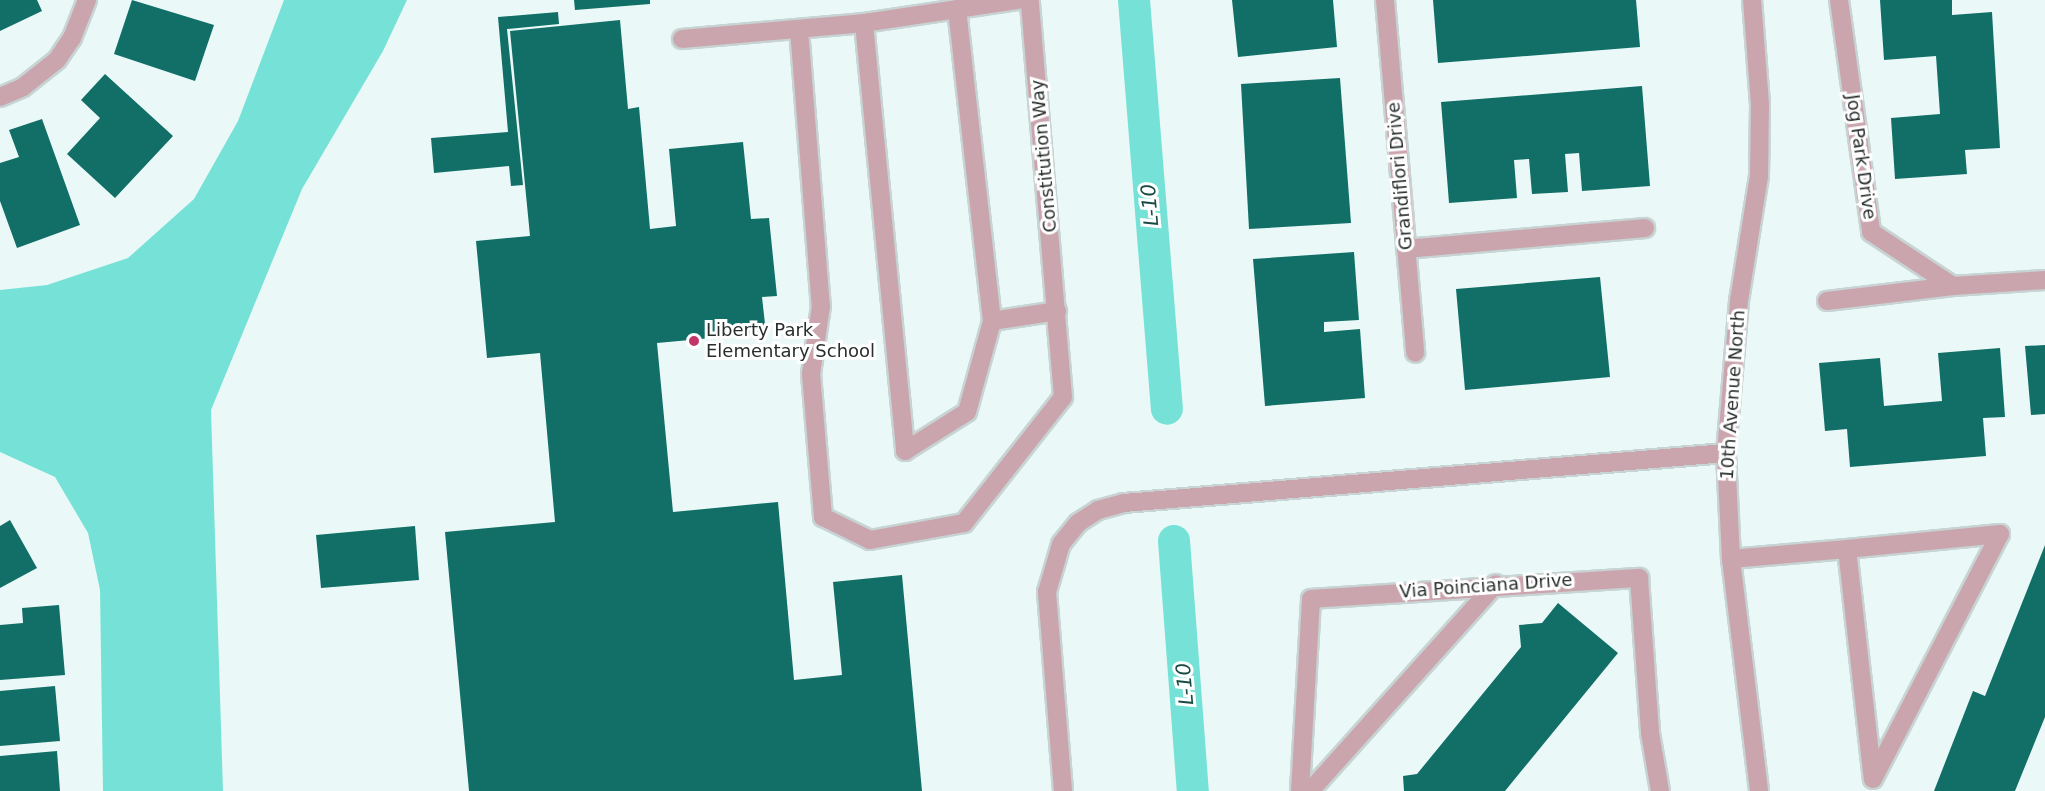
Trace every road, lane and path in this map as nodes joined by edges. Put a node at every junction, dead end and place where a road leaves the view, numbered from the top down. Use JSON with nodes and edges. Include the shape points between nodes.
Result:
{"nodes":[{"id":1,"x":87,"y":0,"type":"edge"},
{"id":2,"x":1018,"y":0,"type":"edge"},
{"id":3,"x":1030,"y":0,"type":"edge"},
{"id":4,"x":1385,"y":0,"type":"edge"},
{"id":5,"x":1752,"y":0,"type":"edge"},
{"id":6,"x":1839,"y":0,"type":"edge"},
{"id":7,"x":957,"y":9,"type":"junction"},
{"id":8,"x":864,"y":23,"type":"junction"},
{"id":9,"x":799,"y":29,"type":"junction"},
{"id":10,"x":682,"y":39,"type":"dead end"},
{"id":11,"x":0,"y":97,"type":"edge"},
{"id":12,"x":1645,"y":228,"type":"dead end"},
{"id":13,"x":1406,"y":249,"type":"junction"},
{"id":14,"x":2045,"y":280,"type":"edge"},
{"id":15,"x":1953,"y":286,"type":"junction"},
{"id":16,"x":1827,"y":301,"type":"dead end"},
{"id":17,"x":1057,"y":311,"type":"junction"},
{"id":18,"x":992,"y":321,"type":"junction"},
{"id":19,"x":1415,"y":353,"type":"dead end"},
{"id":20,"x":1726,"y":453,"type":"junction"},
{"id":21,"x":1847,"y":549,"type":"junction"},
{"id":22,"x":1731,"y":559,"type":"junction"},
{"id":23,"x":1496,"y":584,"type":"junction"},
{"id":24,"x":1063,"y":791,"type":"edge"},
{"id":25,"x":1299,"y":791,"type":"edge"},
{"id":26,"x":1310,"y":791,"type":"edge"},
{"id":27,"x":1660,"y":791,"type":"edge"},
{"id":28,"x":1759,"y":791,"type":"edge"}],
"edges":[{"from":1,"to":11,"type":"street","via":[[72,38],[57,60],[23,87]]},
{"from":2,"to":7,"type":"street"},
{"from":3,"to":17,"type":"street","name":"Constitution Way"},
{"from":4,"to":13,"type":"street","name":"Grandiflori Drive"},
{"from":5,"to":20,"type":"street","name":"10th Avenue North","via":[[1760,105],[1759,176],[1739,301]]},
{"from":6,"to":15,"type":"street","name":"Jog Park Drive","via":[[1871,232]]},
{"from":7,"to":8,"type":"street"},
{"from":7,"to":18,"type":"street"},
{"from":8,"to":9,"type":"street"},
{"from":8,"to":18,"type":"street","via":[[905,450],[967,412]]},
{"from":9,"to":10,"type":"street"},
{"from":9,"to":17,"type":"street","name":"Constitution Way","via":[[821,306],[811,375],[823,517],[870,540],[964,523],[1063,397]]},
{"from":12,"to":13,"type":"street"},
{"from":13,"to":19,"type":"street","name":"Grandiflori Drive"},
{"from":14,"to":15,"type":"street"},
{"from":15,"to":16,"type":"street"},
{"from":17,"to":18,"type":"street"},
{"from":20,"to":22,"type":"street","name":"10th Avenue North"},
{"from":20,"to":24,"type":"street","via":[[1124,503],[1098,510],[1078,523],[1061,544],[1047,592]]},
{"from":21,"to":21,"type":"street","via":[[1848,561],[1873,779],[2000,534]]},
{"from":21,"to":22,"type":"street"},
{"from":22,"to":28,"type":"street","name":"10th Avenue North"},
{"from":23,"to":25,"type":"street","name":"Via Poinciana Drive","via":[[1311,599]]},
{"from":23,"to":26,"type":"street"},
{"from":23,"to":27,"type":"street","name":"Via Poinciana Drive","via":[[1639,578],[1650,733]]}]}
